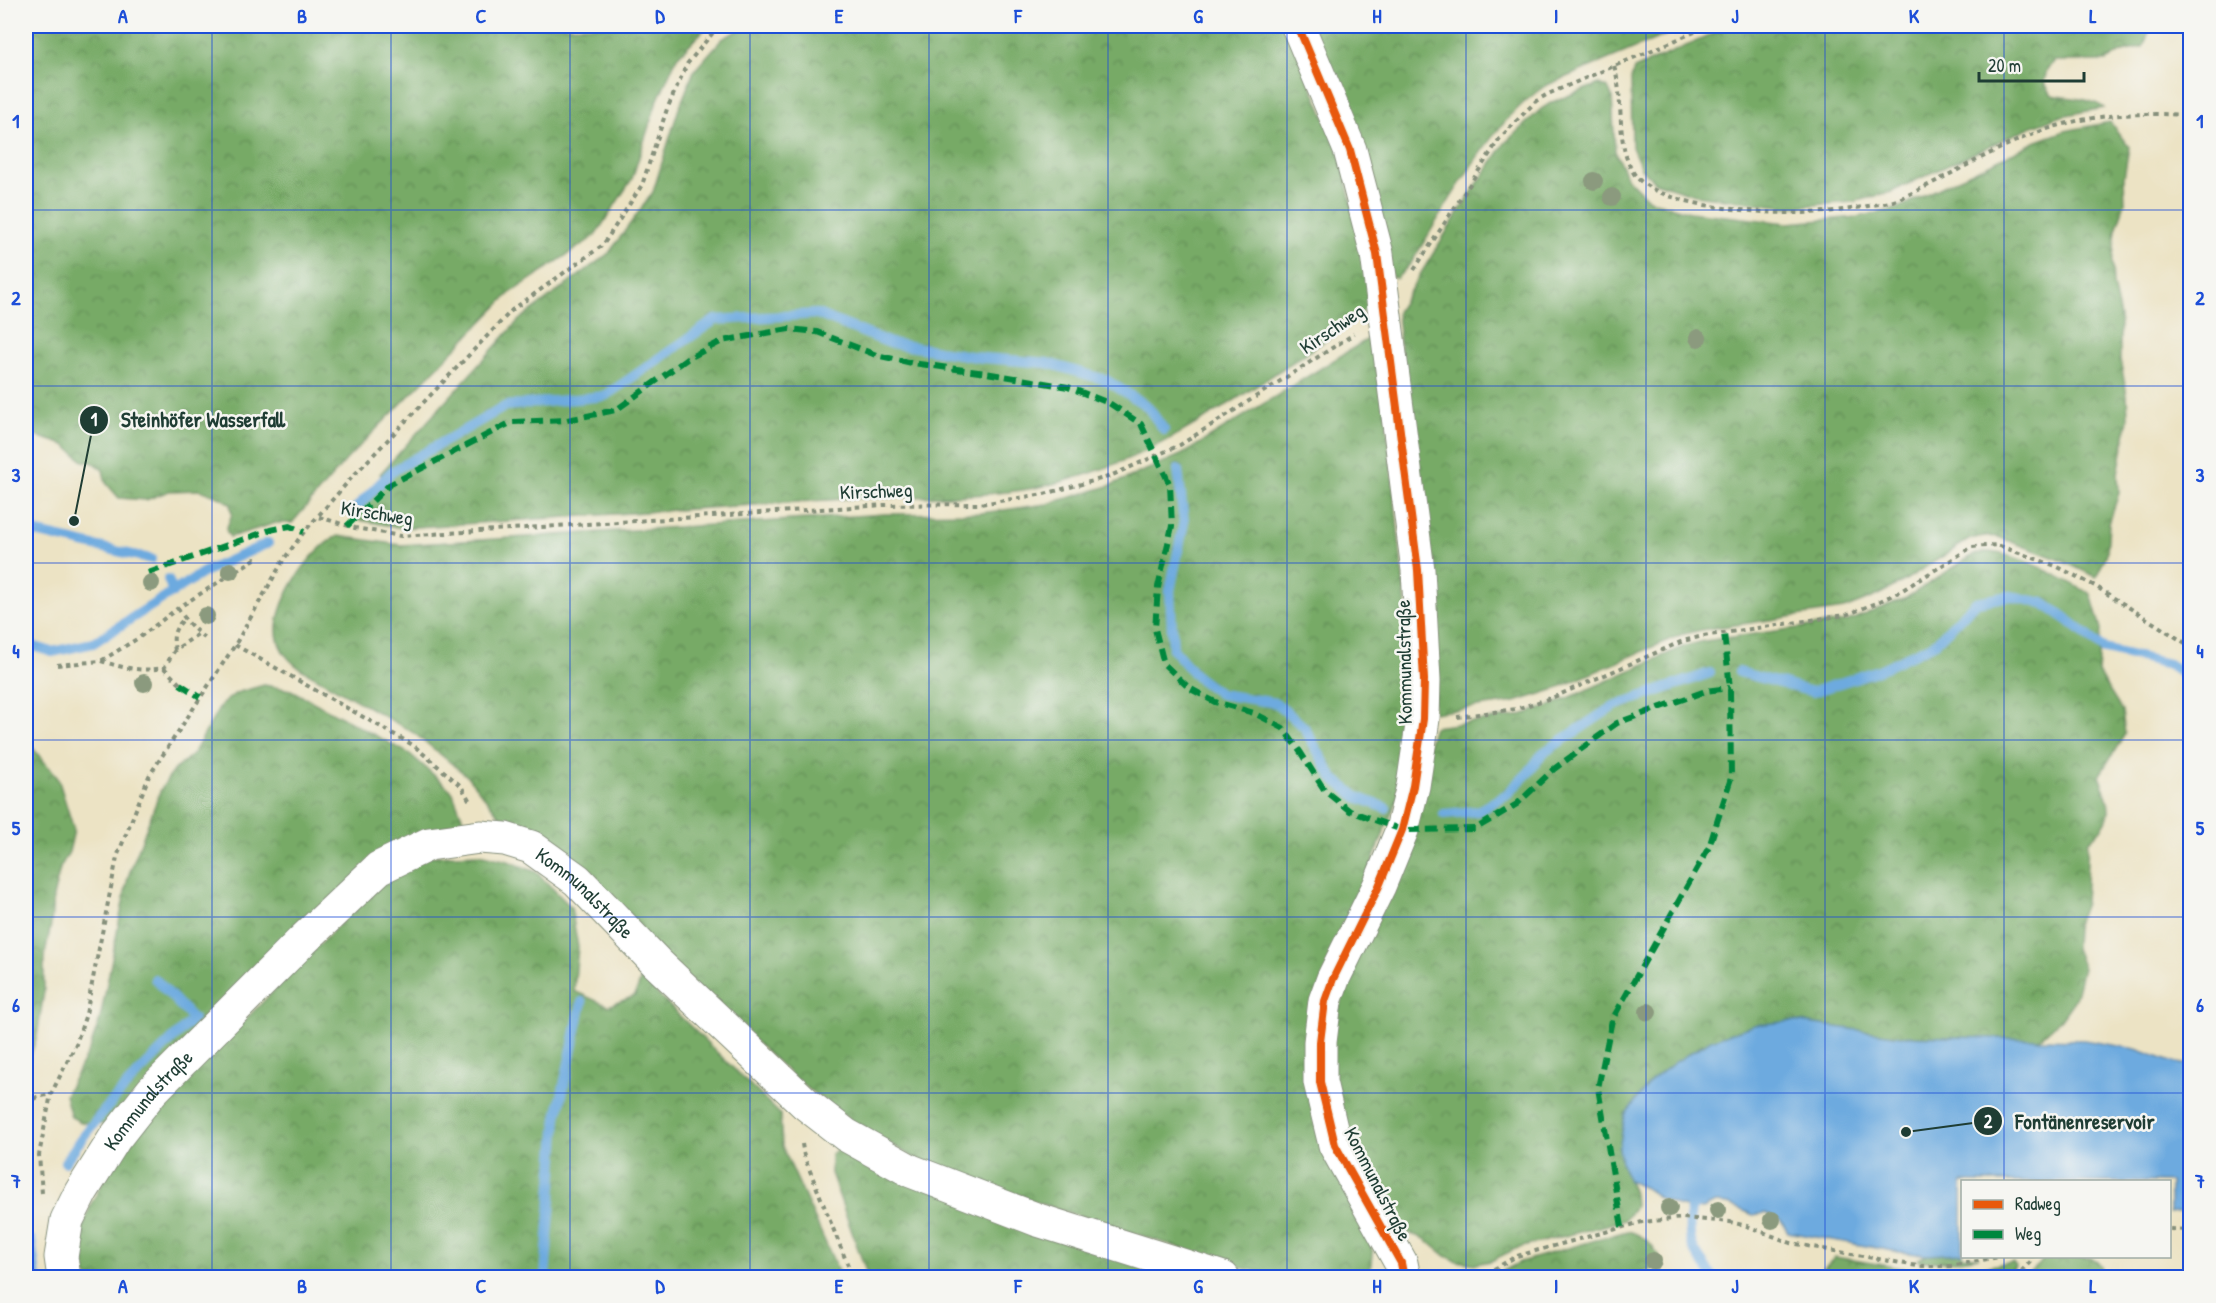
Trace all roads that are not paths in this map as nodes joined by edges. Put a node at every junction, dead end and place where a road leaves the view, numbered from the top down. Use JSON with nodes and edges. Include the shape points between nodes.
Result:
{"nodes":[{"id":1,"x":1298,"y":26,"type":"edge"},
{"id":2,"x":64,"y":1278,"type":"edge"},
{"id":3,"x":1223,"y":1278,"type":"edge"},
{"id":4,"x":1404,"y":1278,"type":"edge"}],
"edges":[{"from":1,"to":4,"type":"lane","name":"Kommunalstraße","via":[[1350,150],[1377,254],[1418,570],[1424,680],[1423,719],[1413,786],[1402,830],[1325,1001],[1320,1042],[1320,1082],[1335,1145],[1401,1263]]},
{"from":2,"to":3,"type":"lane","name":"Kommunalstraße","via":[[61,1257],[67,1220],[115,1138],[152,1091],[379,868],[429,844],[480,837],[531,847],[577,880],[657,963],[806,1104],[846,1135],[911,1172],[1038,1220]]}]}
